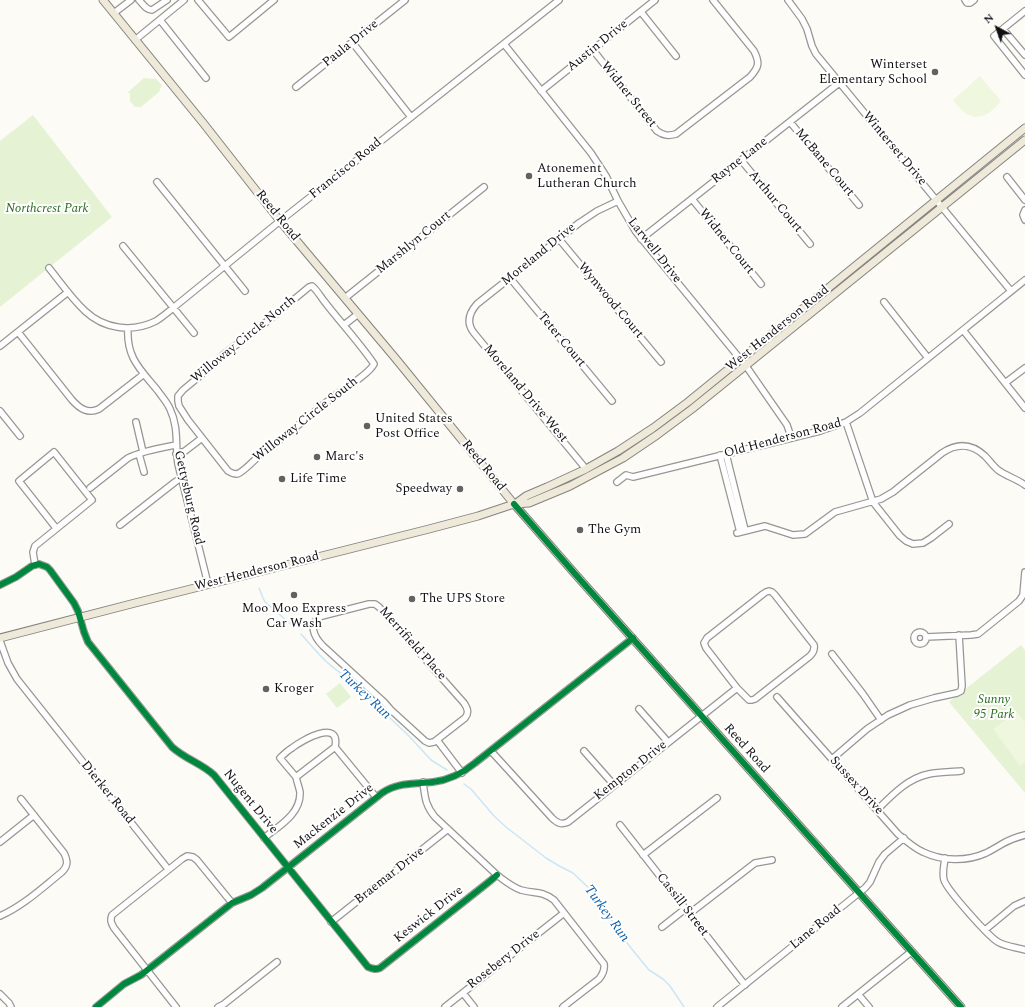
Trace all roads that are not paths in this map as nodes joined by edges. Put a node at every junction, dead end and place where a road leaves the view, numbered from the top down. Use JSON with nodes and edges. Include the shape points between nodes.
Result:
{"nodes":[{"id":1,"x":103,"y":0,"type":"edge"},
{"id":2,"x":131,"y":0,"type":"edge"},
{"id":3,"x":139,"y":0,"type":"edge"},
{"id":4,"x":167,"y":0,"type":"edge"},
{"id":5,"x":184,"y":0,"type":"edge"},
{"id":6,"x":198,"y":0,"type":"edge"},
{"id":7,"x":274,"y":0,"type":"edge"},
{"id":8,"x":405,"y":0,"type":"edge"},
{"id":9,"x":559,"y":0,"type":"edge"},
{"id":10,"x":655,"y":0,"type":"edge"},
{"id":11,"x":713,"y":0,"type":"edge"},
{"id":12,"x":724,"y":0,"type":"edge"},
{"id":13,"x":788,"y":0,"type":"edge"},
{"id":14,"x":964,"y":0,"type":"edge"},
{"id":15,"x":974,"y":0,"type":"edge"},
{"id":16,"x":718,"y":5,"type":"junction"},
{"id":17,"x":1025,"y":11,"type":"edge"},
{"id":18,"x":641,"y":12,"type":"junction"},
{"id":19,"x":114,"y":13,"type":"junction"},
{"id":20,"x":160,"y":20,"type":"junction"},
{"id":21,"x":1003,"y":29,"type":"junction"},
{"id":22,"x":135,"y":40,"type":"junction"},
{"id":23,"x":352,"y":42,"type":"junction"},
{"id":24,"x":504,"y":44,"type":"junction"},
{"id":25,"x":593,"y":50,"type":"junction"},
{"id":26,"x":1025,"y":55,"type":"edge"},
{"id":27,"x":676,"y":56,"type":"dead end"},
{"id":28,"x":1025,"y":74,"type":"edge"},
{"id":29,"x":206,"y":78,"type":"dead end"},
{"id":30,"x":839,"y":83,"type":"junction"},
{"id":31,"x":296,"y":87,"type":"dead end"},
{"id":32,"x":541,"y":91,"type":"junction"},
{"id":33,"x":411,"y":117,"type":"junction"},
{"id":34,"x":790,"y":122,"type":"junction"},
{"id":35,"x":1025,"y":128,"type":"edge"},
{"id":36,"x":1025,"y":140,"type":"edge"},
{"id":37,"x":741,"y":160,"type":"junction"},
{"id":38,"x":1007,"y":177,"type":"dead end"},
{"id":39,"x":157,"y":182,"type":"dead end"},
{"id":40,"x":484,"y":187,"type":"dead end"},
{"id":41,"x":692,"y":199,"type":"junction"},
{"id":42,"x":936,"y":200,"type":"junction"},
{"id":43,"x":1025,"y":200,"type":"edge"},
{"id":44,"x":618,"y":201,"type":"junction"},
{"id":45,"x":859,"y":205,"type":"dead end"},
{"id":46,"x":942,"y":208,"type":"junction"},
{"id":47,"x":1025,"y":210,"type":"edge"},
{"id":48,"x":1025,"y":220,"type":"edge"},
{"id":49,"x":280,"y":221,"type":"junction"},
{"id":50,"x":559,"y":239,"type":"junction"},
{"id":51,"x":641,"y":239,"type":"junction"},
{"id":52,"x":810,"y":244,"type":"dead end"},
{"id":53,"x":122,"y":246,"type":"dead end"},
{"id":54,"x":225,"y":266,"type":"junction"},
{"id":55,"x":49,"y":268,"type":"dead end"},
{"id":56,"x":510,"y":278,"type":"junction"},
{"id":57,"x":1025,"y":280,"type":"edge"},
{"id":58,"x":761,"y":284,"type":"dead end"},
{"id":59,"x":245,"y":291,"type":"dead end"},
{"id":60,"x":1011,"y":291,"type":"junction"},
{"id":61,"x":68,"y":292,"type":"junction"},
{"id":62,"x":345,"y":298,"type":"junction"},
{"id":63,"x":884,"y":302,"type":"dead end"},
{"id":64,"x":173,"y":308,"type":"junction"},
{"id":65,"x":358,"y":314,"type":"junction"},
{"id":66,"x":469,"y":318,"type":"joint"},
{"id":67,"x":344,"y":325,"type":"junction"},
{"id":68,"x":128,"y":328,"type":"junction"},
{"id":69,"x":963,"y":330,"type":"junction"},
{"id":70,"x":18,"y":332,"type":"junction"},
{"id":71,"x":194,"y":333,"type":"dead end"},
{"id":72,"x":0,"y":346,"type":"edge"},
{"id":73,"x":928,"y":358,"type":"junction"},
{"id":74,"x":740,"y":359,"type":"junction"},
{"id":75,"x":661,"y":362,"type":"dead end"},
{"id":76,"x":746,"y":366,"type":"junction"},
{"id":77,"x":1025,"y":368,"type":"edge"},
{"id":78,"x":144,"y":374,"type":"junction"},
{"id":79,"x":1005,"y":384,"type":"junction"},
{"id":80,"x":612,"y":401,"type":"dead end"},
{"id":81,"x":1025,"y":408,"type":"edge"},
{"id":82,"x":0,"y":410,"type":"edge"},
{"id":83,"x":136,"y":422,"type":"dead end"},
{"id":84,"x":846,"y":422,"type":"junction"},
{"id":85,"x":20,"y":436,"type":"dead end"},
{"id":86,"x":791,"y":437,"type":"junction"},
{"id":87,"x":202,"y":438,"type":"junction"},
{"id":88,"x":176,"y":445,"type":"junction"},
{"id":89,"x":141,"y":453,"type":"junction"},
{"id":90,"x":176,"y":454,"type":"junction"},
{"id":91,"x":723,"y":455,"type":"junction"},
{"id":92,"x":586,"y":469,"type":"junction"},
{"id":93,"x":144,"y":472,"type":"dead end"},
{"id":94,"x":600,"y":477,"type":"dead end"},
{"id":95,"x":181,"y":478,"type":"junction"},
{"id":96,"x":617,"y":482,"type":"dead end"},
{"id":97,"x":1025,"y":485,"type":"edge"},
{"id":98,"x":570,"y":486,"type":"junction"},
{"id":99,"x":90,"y":488,"type":"dead end"},
{"id":100,"x":873,"y":502,"type":"junction"},
{"id":101,"x":514,"y":504,"type":"junction"},
{"id":102,"x":949,"y":524,"type":"dead end"},
{"id":103,"x":120,"y":525,"type":"dead end"},
{"id":104,"x":56,"y":528,"type":"junction"},
{"id":105,"x":35,"y":565,"type":"junction"},
{"id":106,"x":1025,"y":572,"type":"edge"},
{"id":107,"x":208,"y":584,"type":"junction"},
{"id":108,"x":0,"y":585,"type":"edge"},
{"id":109,"x":80,"y":617,"type":"junction"},
{"id":110,"x":959,"y":635,"type":"junction"},
{"id":111,"x":926,"y":637,"type":"dead end"},
{"id":112,"x":632,"y":638,"type":"junction"},
{"id":113,"x":0,"y":639,"type":"edge"},
{"id":114,"x":832,"y":654,"type":"dead end"},
{"id":115,"x":737,"y":688,"type":"junction"},
{"id":116,"x":777,"y":697,"type":"dead end"},
{"id":117,"x":639,"y":709,"type":"dead end"},
{"id":118,"x":702,"y":716,"type":"junction"},
{"id":119,"x":881,"y":720,"type":"junction"},
{"id":120,"x":437,"y":740,"type":"junction"},
{"id":121,"x":668,"y":742,"type":"junction"},
{"id":122,"x":336,"y":747,"type":"junction"},
{"id":123,"x":491,"y":751,"type":"junction"},
{"id":124,"x":584,"y":751,"type":"dead end"},
{"id":125,"x":832,"y":759,"type":"junction"},
{"id":126,"x":961,"y":772,"type":"dead end"},
{"id":127,"x":462,"y":773,"type":"junction"},
{"id":128,"x":296,"y":777,"type":"junction"},
{"id":129,"x":423,"y":782,"type":"junction"},
{"id":130,"x":614,"y":785,"type":"junction"},
{"id":131,"x":376,"y":797,"type":"junction"},
{"id":132,"x":717,"y":798,"type":"dead end"},
{"id":133,"x":21,"y":799,"type":"dead end"},
{"id":134,"x":877,"y":810,"type":"junction"},
{"id":135,"x":34,"y":815,"type":"junction"},
{"id":136,"x":620,"y":825,"type":"dead end"},
{"id":137,"x":448,"y":829,"type":"junction"},
{"id":138,"x":1025,"y":835,"type":"edge"},
{"id":139,"x":264,"y":838,"type":"junction"},
{"id":140,"x":904,"y":838,"type":"junction"},
{"id":141,"x":0,"y":842,"type":"edge"},
{"id":142,"x":643,"y":854,"type":"junction"},
{"id":143,"x":945,"y":858,"type":"junction"},
{"id":144,"x":772,"y":860,"type":"dead end"},
{"id":145,"x":288,"y":867,"type":"junction"},
{"id":146,"x":168,"y":869,"type":"junction"},
{"id":147,"x":497,"y":875,"type":"junction"},
{"id":148,"x":860,"y":893,"type":"junction"},
{"id":149,"x":1025,"y":901,"type":"edge"},
{"id":150,"x":232,"y":902,"type":"junction"},
{"id":151,"x":687,"y":912,"type":"junction"},
{"id":152,"x":564,"y":914,"type":"junction"},
{"id":153,"x":0,"y":916,"type":"edge"},
{"id":154,"x":332,"y":922,"type":"junction"},
{"id":155,"x":662,"y":928,"type":"dead end"},
{"id":156,"x":985,"y":930,"type":"junction"},
{"id":157,"x":1025,"y":950,"type":"edge"},
{"id":158,"x":912,"y":952,"type":"junction"},
{"id":159,"x":277,"y":962,"type":"dead end"},
{"id":160,"x":373,"y":969,"type":"joint"},
{"id":161,"x":146,"y":970,"type":"junction"},
{"id":162,"x":745,"y":985,"type":"junction"},
{"id":163,"x":463,"y":993,"type":"junction"},
{"id":164,"x":0,"y":994,"type":"edge"},
{"id":165,"x":858,"y":994,"type":"junction"},
{"id":166,"x":11,"y":1007,"type":"edge"},
{"id":167,"x":96,"y":1007,"type":"edge"},
{"id":168,"x":176,"y":1007,"type":"edge"},
{"id":169,"x":218,"y":1007,"type":"edge"},
{"id":170,"x":445,"y":1007,"type":"edge"},
{"id":171,"x":474,"y":1007,"type":"edge"},
{"id":172,"x":563,"y":1007,"type":"edge"},
{"id":173,"x":717,"y":1007,"type":"edge"},
{"id":174,"x":842,"y":1007,"type":"edge"},
{"id":175,"x":869,"y":1007,"type":"edge"},
{"id":176,"x":961,"y":1007,"type":"edge"}],
"edges":[{"from":1,"to":19,"type":"main road","name":"Reed Road"},
{"from":2,"to":19,"type":"street"},
{"from":3,"to":4,"type":"street","via":[[150,10]]},
{"from":5,"to":20,"type":"street"},
{"from":6,"to":7,"type":"street","via":[[229,37]]},
{"from":8,"to":23,"type":"street","name":"Paula Drive"},
{"from":9,"to":24,"type":"street","name":"Francisco Road"},
{"from":10,"to":18,"type":"street","name":"Austin Drive"},
{"from":11,"to":16,"type":"street"},
{"from":12,"to":16,"type":"street"},
{"from":13,"to":30,"type":"street","name":"Winterset Drive","via":[[802,19],[816,54]]},
{"from":14,"to":15,"type":"street","via":[[970,3]]},
{"from":16,"to":25,"type":"street","name":"Widner Street","via":[[754,51],[758,65],[750,77],[673,135],[660,133],[655,129]]},
{"from":17,"to":21,"type":"street"},
{"from":18,"to":25,"type":"street","name":"Austin Drive"},
{"from":18,"to":27,"type":"street"},
{"from":19,"to":22,"type":"main road","name":"Reed Road"},
{"from":20,"to":22,"type":"street"},
{"from":20,"to":29,"type":"street"},
{"from":21,"to":26,"type":"street"},
{"from":21,"to":28,"type":"street","via":[[994,36]]},
{"from":22,"to":49,"type":"main road","name":"Reed Road"},
{"from":23,"to":31,"type":"street","name":"Paula Drive"},
{"from":23,"to":33,"type":"street"},
{"from":24,"to":32,"type":"street","name":"Larwell Drive"},
{"from":24,"to":33,"type":"street","name":"Francisco Road"},
{"from":25,"to":32,"type":"street","name":"Austin Drive"},
{"from":30,"to":34,"type":"street","name":"Rayne Lane"},
{"from":30,"to":42,"type":"street","name":"Winterset Drive"},
{"from":32,"to":44,"type":"street","name":"Larwell Drive","via":[[591,154],[606,176]]},
{"from":33,"to":49,"type":"street","name":"Francisco Road"},
{"from":34,"to":37,"type":"street","name":"Rayne Lane"},
{"from":34,"to":45,"type":"street","name":"McBane Court"},
{"from":35,"to":42,"type":"main road","name":"West Henderson Road"},
{"from":36,"to":46,"type":"main road","name":"West Henderson Road"},
{"from":37,"to":41,"type":"street","name":"Rayne Lane"},
{"from":37,"to":52,"type":"street","name":"Arthur Court"},
{"from":38,"to":43,"type":"street"},
{"from":39,"to":54,"type":"street"},
{"from":40,"to":62,"type":"street","name":"Marshlyn Court"},
{"from":41,"to":51,"type":"street","name":"Rayne Lane"},
{"from":41,"to":58,"type":"street","name":"Widner Court"},
{"from":42,"to":46,"type":"street","name":"Winterset Drive"},
{"from":42,"to":74,"type":"main road","name":"West Henderson Road"},
{"from":44,"to":50,"type":"street","name":"Moreland Drive","via":[[597,211]]},
{"from":44,"to":51,"type":"street","name":"Larwell Drive"},
{"from":46,"to":60,"type":"street","name":"Winterset Drive"},
{"from":46,"to":76,"type":"main road","name":"West Henderson Road"},
{"from":47,"to":48,"type":"street"},
{"from":49,"to":54,"type":"street","name":"Francisco Road"},
{"from":49,"to":62,"type":"main road","name":"Reed Road"},
{"from":50,"to":56,"type":"street","name":"Moreland Drive"},
{"from":50,"to":75,"type":"street","name":"Wynwood Court"},
{"from":51,"to":74,"type":"street","name":"Larwell Drive"},
{"from":53,"to":64,"type":"street"},
{"from":54,"to":59,"type":"street"},
{"from":54,"to":64,"type":"street","name":"Francisco Road"},
{"from":55,"to":61,"type":"street"},
{"from":56,"to":66,"type":"street","name":"Moreland Drive","via":[[477,304]]},
{"from":56,"to":80,"type":"street","name":"Teter Court"},
{"from":57,"to":60,"type":"street","name":"Old Henderson Road"},
{"from":60,"to":69,"type":"street","name":"Old Henderson Road"},
{"from":61,"to":68,"type":"street","via":[[96,319]]},
{"from":61,"to":70,"type":"street"},
{"from":62,"to":65,"type":"main road","name":"Reed Road"},
{"from":63,"to":73,"type":"street"},
{"from":64,"to":68,"type":"street","name":"Francisco Road","via":[[149,324]]},
{"from":64,"to":71,"type":"street"},
{"from":65,"to":67,"type":"street"},
{"from":65,"to":101,"type":"main road","name":"Reed Road"},
{"from":66,"to":92,"type":"street","name":"Moreland Drive West","via":[[474,333]]},
{"from":67,"to":87,"type":"street","name":"Willoway Circle North","via":[[316,290],[312,286],[309,287],[178,396],[183,412]]},
{"from":67,"to":87,"type":"street","name":"Willoway Circle South","via":[[374,364],[362,376],[236,474],[228,471]]},
{"from":68,"to":78,"type":"street","name":"Gettysburg Road","via":[[130,351]]},
{"from":69,"to":73,"type":"street","name":"Old Henderson Road"},
{"from":69,"to":79,"type":"street"},
{"from":70,"to":72,"type":"street"},
{"from":70,"to":78,"type":"street","via":[[72,400],[84,410],[99,409]]},
{"from":73,"to":84,"type":"street","name":"Old Henderson Road"},
{"from":74,"to":76,"type":"street","name":"Larwell Drive"},
{"from":74,"to":92,"type":"main road","name":"West Henderson Road","via":[[654,428]]},
{"from":76,"to":86,"type":"street","name":"Larwell Drive","via":[[787,425]]},
{"from":76,"to":98,"type":"main road","name":"West Henderson Road","via":[[652,439]]},
{"from":77,"to":79,"type":"street"},
{"from":78,"to":88,"type":"street","name":"Gettysburg Road","via":[[170,408],[176,423]]},
{"from":79,"to":81,"type":"street"},
{"from":82,"to":85,"type":"street"},
{"from":83,"to":89,"type":"street"},
{"from":84,"to":86,"type":"street","name":"Old Henderson Road"},
{"from":84,"to":100,"type":"street"},
{"from":86,"to":91,"type":"street","name":"Old Henderson Road"},
{"from":87,"to":90,"type":"street","via":[[186,451]]},
{"from":88,"to":89,"type":"street"},
{"from":88,"to":90,"type":"street","name":"Gettysburg Road"},
{"from":89,"to":93,"type":"street"},
{"from":89,"to":99,"type":"street","via":[[128,458]]},
{"from":90,"to":95,"type":"street","name":"Gettysburg Road"},
{"from":91,"to":96,"type":"street","name":"Old Henderson Road","via":[[633,477],[626,475]]},
{"from":91,"to":100,"type":"street","via":[[741,532],[768,526],[793,535],[803,534],[835,512]]},
{"from":92,"to":101,"type":"main road","name":"West Henderson Road"},
{"from":94,"to":98,"type":"main road","via":[[575,488]]},
{"from":95,"to":103,"type":"street"},
{"from":95,"to":107,"type":"street","name":"Gettysburg Road"},
{"from":97,"to":100,"type":"street","via":[[998,470],[975,449],[963,445],[950,448],[893,492]]},
{"from":98,"to":101,"type":"main road","name":"West Henderson Road","via":[[529,503]]},
{"from":100,"to":102,"type":"street","via":[[900,536],[913,544],[923,543]]},
{"from":101,"to":107,"type":"main road","name":"West Henderson Road","via":[[429,529]]},
{"from":101,"to":112,"type":"main road","name":"Reed Road"},
{"from":104,"to":104,"type":"street","via":[[19,481],[54,452],[92,500]]},
{"from":104,"to":105,"type":"street","via":[[35,546]]},
{"from":105,"to":108,"type":"street"},
{"from":105,"to":109,"type":"street","name":"Nugent Drive","via":[[50,570],[74,603]]},
{"from":106,"to":110,"type":"street","via":[[1023,595],[1016,604],[978,634]]},
{"from":107,"to":109,"type":"main road","name":"West Henderson Road"},
{"from":109,"to":113,"type":"main road","name":"West Henderson Road"},
{"from":109,"to":139,"type":"street","name":"Nugent Drive","via":[[86,637],[94,651],[172,747],[214,775]]},
{"from":110,"to":111,"type":"street"},
{"from":110,"to":119,"type":"street","via":[[961,691],[910,705]]},
{"from":112,"to":118,"type":"main road","name":"Reed Road"},
{"from":112,"to":123,"type":"street","name":"Mackenzie Drive"},
{"from":113,"to":146,"type":"street","name":"Dierker Road","via":[[8,663],[21,685]]},
{"from":114,"to":119,"type":"street"},
{"from":115,"to":115,"type":"street","via":[[704,645],[705,640],[766,592],[772,592],[814,645],[813,653],[752,700],[746,698]]},
{"from":115,"to":118,"type":"street","name":"Kempton Drive"},
{"from":116,"to":125,"type":"street","name":"Sussex Drive"},
{"from":117,"to":121,"type":"street"},
{"from":118,"to":121,"type":"street","name":"Kempton Drive"},
{"from":118,"to":148,"type":"main road","name":"Reed Road"},
{"from":119,"to":125,"type":"street","via":[[856,737]]},
{"from":120,"to":120,"type":"street","name":"Merrifield Place","via":[[432,743],[425,742],[322,646],[314,632],[317,619],[368,604],[379,607],[467,708],[465,718]]},
{"from":120,"to":127,"type":"street"},
{"from":121,"to":130,"type":"street","name":"Kempton Drive"},
{"from":122,"to":128,"type":"street"},
{"from":122,"to":128,"type":"street","via":[[335,736],[328,732],[292,748],[280,758]]},
{"from":122,"to":131,"type":"street"},
{"from":123,"to":127,"type":"street","name":"Mackenzie Drive"},
{"from":123,"to":130,"type":"street","name":"Kempton Drive","via":[[560,824],[568,822]]},
{"from":124,"to":130,"type":"street"},
{"from":125,"to":134,"type":"street","name":"Sussex Drive"},
{"from":126,"to":134,"type":"street","via":[[931,774],[917,778],[900,789]]},
{"from":127,"to":129,"type":"street","name":"Mackenzie Drive","via":[[447,779]]},
{"from":128,"to":139,"type":"street","via":[[300,795],[297,807],[287,820]]},
{"from":129,"to":131,"type":"street","name":"Mackenzie Drive","via":[[396,786]]},
{"from":129,"to":137,"type":"street","via":[[428,807]]},
{"from":131,"to":145,"type":"street","name":"Mackenzie Drive"},
{"from":132,"to":142,"type":"street"},
{"from":133,"to":135,"type":"street"},
{"from":134,"to":140,"type":"street","name":"Sussex Drive"},
{"from":135,"to":141,"type":"street"},
{"from":135,"to":153,"type":"street","via":[[64,853],[66,868],[29,898]]},
{"from":136,"to":142,"type":"street","name":"Cassill Street"},
{"from":137,"to":147,"type":"street"},
{"from":137,"to":154,"type":"street","name":"Braemar Drive"},
{"from":138,"to":143,"type":"street","name":"Sussex Drive","via":[[973,858]]},
{"from":139,"to":145,"type":"street","name":"Nugent Drive"},
{"from":140,"to":143,"type":"street","name":"Sussex Drive","via":[[922,852]]},
{"from":140,"to":148,"type":"street","name":"Lane Road","via":[[885,854],[870,882]]},
{"from":142,"to":151,"type":"street","name":"Cassill Street"},
{"from":143,"to":156,"type":"street","via":[[943,871],[947,885]]},
{"from":144,"to":151,"type":"street","via":[[755,863]]},
{"from":145,"to":150,"type":"street","name":"Mackenzie Drive","via":[[257,892]]},
{"from":145,"to":154,"type":"street","name":"Nugent Drive"},
{"from":146,"to":150,"type":"street","via":[[187,856],[192,857]]},
{"from":146,"to":161,"type":"street","via":[[115,912],[111,919],[111,924]]},
{"from":147,"to":152,"type":"street","via":[[519,889],[539,893],[554,900]]},
{"from":147,"to":160,"type":"street","name":"Keswick Drive","via":[[380,968]]},
{"from":148,"to":158,"type":"main road","name":"Reed Road"},
{"from":148,"to":162,"type":"street","name":"Lane Road"},
{"from":149,"to":156,"type":"street","via":[[1014,906]]},
{"from":150,"to":161,"type":"street","name":"Mackenzie Drive"},
{"from":151,"to":155,"type":"street"},
{"from":151,"to":162,"type":"street","name":"Cassill Street"},
{"from":152,"to":163,"type":"street","name":"Rosebery Drive"},
{"from":152,"to":172,"type":"street","via":[[605,968],[599,979]]},
{"from":154,"to":160,"type":"street","name":"Nugent Drive","via":[[368,967]]},
{"from":156,"to":157,"type":"street","via":[[1005,946]]},
{"from":158,"to":165,"type":"street"},
{"from":158,"to":176,"type":"main road","name":"Reed Road"},
{"from":159,"to":169,"type":"street"},
{"from":161,"to":167,"type":"street","name":"Mackenzie Drive"},
{"from":161,"to":168,"type":"street"},
{"from":162,"to":173,"type":"street","name":"Lane Road"},
{"from":163,"to":170,"type":"street","name":"Rosebery Drive"},
{"from":163,"to":171,"type":"street"},
{"from":164,"to":166,"type":"street"},
{"from":165,"to":174,"type":"street"},
{"from":165,"to":175,"type":"street"}]}
